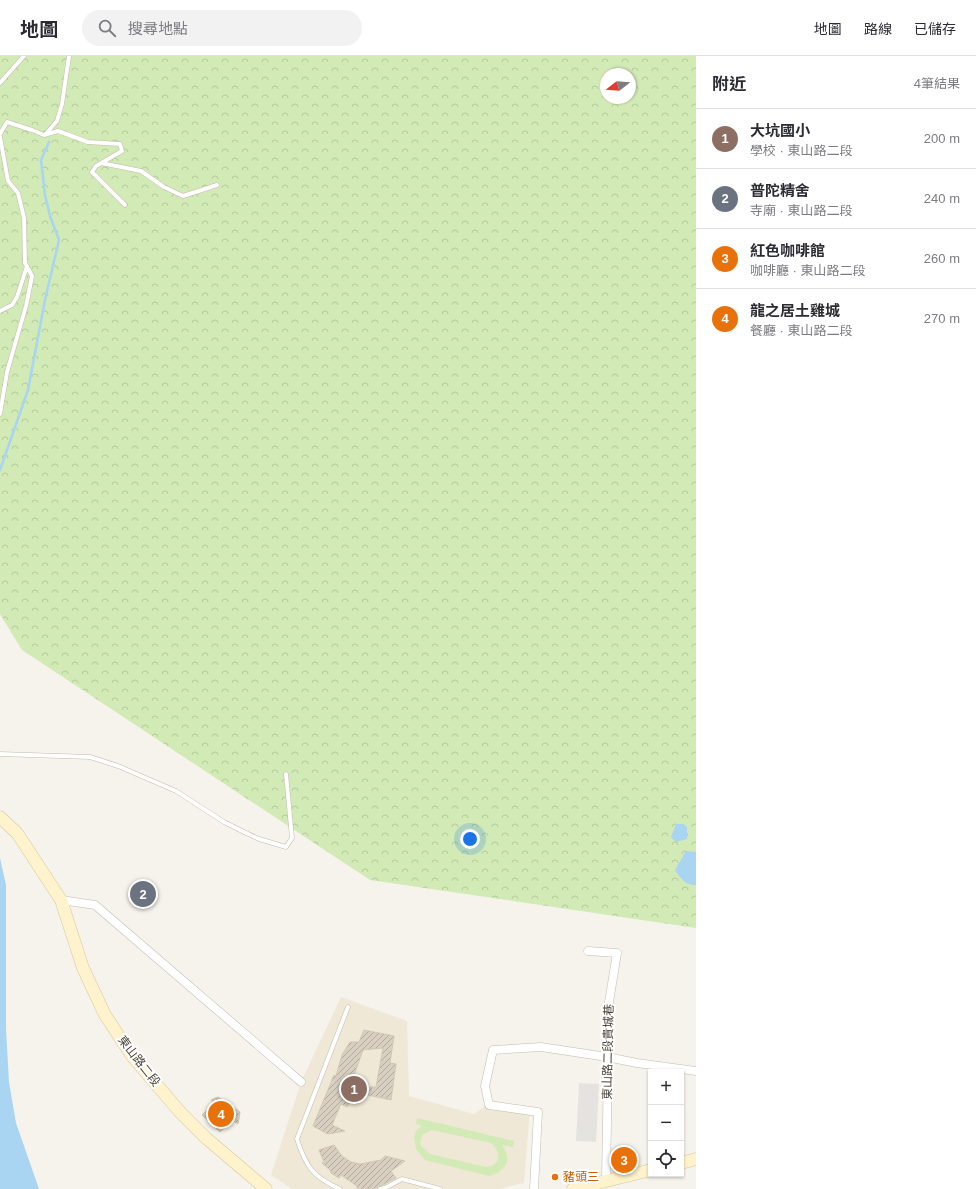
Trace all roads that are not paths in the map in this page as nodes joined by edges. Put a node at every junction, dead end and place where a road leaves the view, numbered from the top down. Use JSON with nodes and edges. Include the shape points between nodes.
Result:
{"nodes":[{"id":1,"x":24,"y":56,"type":"edge"},
{"id":2,"x":69,"y":56,"type":"edge"},
{"id":3,"x":0,"y":83,"type":"edge"},
{"id":4,"x":7,"y":122,"type":"junction"},
{"id":5,"x":0,"y":123,"type":"edge"},
{"id":6,"x":0,"y":135,"type":"edge"},
{"id":7,"x":44,"y":135,"type":"junction"},
{"id":8,"x":101,"y":163,"type":"junction"},
{"id":9,"x":217,"y":185,"type":"dead end"},
{"id":10,"x":125,"y":204,"type":"dead end"},
{"id":11,"x":27,"y":266,"type":"junction"},
{"id":12,"x":0,"y":311,"type":"edge"},
{"id":13,"x":0,"y":414,"type":"edge"},
{"id":14,"x":0,"y":754,"type":"edge"},
{"id":15,"x":286,"y":774,"type":"dead end"},
{"id":16,"x":0,"y":817,"type":"edge"},
{"id":17,"x":61,"y":900,"type":"junction"},
{"id":18,"x":588,"y":951,"type":"dead end"},
{"id":19,"x":348,"y":1007,"type":"dead end"},
{"id":20,"x":607,"y":1057,"type":"junction"},
{"id":21,"x":696,"y":1071,"type":"edge"},
{"id":22,"x":301,"y":1082,"type":"dead end"},
{"id":23,"x":696,"y":1159,"type":"edge"},
{"id":24,"x":684,"y":1162,"type":"edge"},
{"id":25,"x":648,"y":1171,"type":"edge"},
{"id":26,"x":606,"y":1180,"type":"junction"},
{"id":27,"x":266,"y":1189,"type":"edge"},
{"id":28,"x":340,"y":1189,"type":"edge"},
{"id":29,"x":380,"y":1189,"type":"edge"},
{"id":30,"x":440,"y":1189,"type":"edge"},
{"id":31,"x":534,"y":1189,"type":"edge"},
{"id":32,"x":573,"y":1189,"type":"edge"}],
"edges":[{"from":1,"to":3,"type":"lane"},
{"from":2,"to":7,"type":"lane","via":[[57,121]]},
{"from":4,"to":5,"type":"lane"},
{"from":4,"to":6,"type":"lane"},
{"from":4,"to":7,"type":"lane"},
{"from":6,"to":11,"type":"lane","via":[[8,181],[18,193],[24,218]]},
{"from":7,"to":8,"type":"lane","via":[[58,131],[88,142],[120,144],[122,151]]},
{"from":8,"to":9,"type":"lane","via":[[141,171],[169,190],[183,196]]},
{"from":8,"to":10,"type":"lane","via":[[92,172]]},
{"from":11,"to":12,"type":"lane","via":[[17,297],[12,305]]},
{"from":11,"to":13,"type":"lane","via":[[32,276],[7,372]]},
{"from":14,"to":15,"type":"lane","via":[[90,757],[118,766],[176,791],[244,832],[286,847],[292,838]]},
{"from":16,"to":17,"type":"main road","name":"東山路二段","via":[[17,833]]},
{"from":17,"to":22,"type":"street","via":[[95,905]]},
{"from":17,"to":27,"type":"main road","name":"東山路二段","via":[[83,968],[105,1015],[132,1056],[206,1138]]},
{"from":18,"to":20,"type":"street","name":"東山路二段貴城巷","via":[[618,953],[609,1002]]},
{"from":19,"to":28,"type":"lane","via":[[297,1139],[308,1168],[322,1180]]},
{"from":20,"to":21,"type":"street"},
{"from":20,"to":26,"type":"street","name":"東山路二段貴城巷"},
{"from":20,"to":31,"type":"street","via":[[540,1047],[494,1050],[485,1086],[489,1105],[538,1112]]},
{"from":23,"to":24,"type":"main road"},
{"from":25,"to":26,"type":"main road"},
{"from":26,"to":32,"type":"main road"},
{"from":29,"to":30,"type":"lane","via":[[402,1179]]}]}
